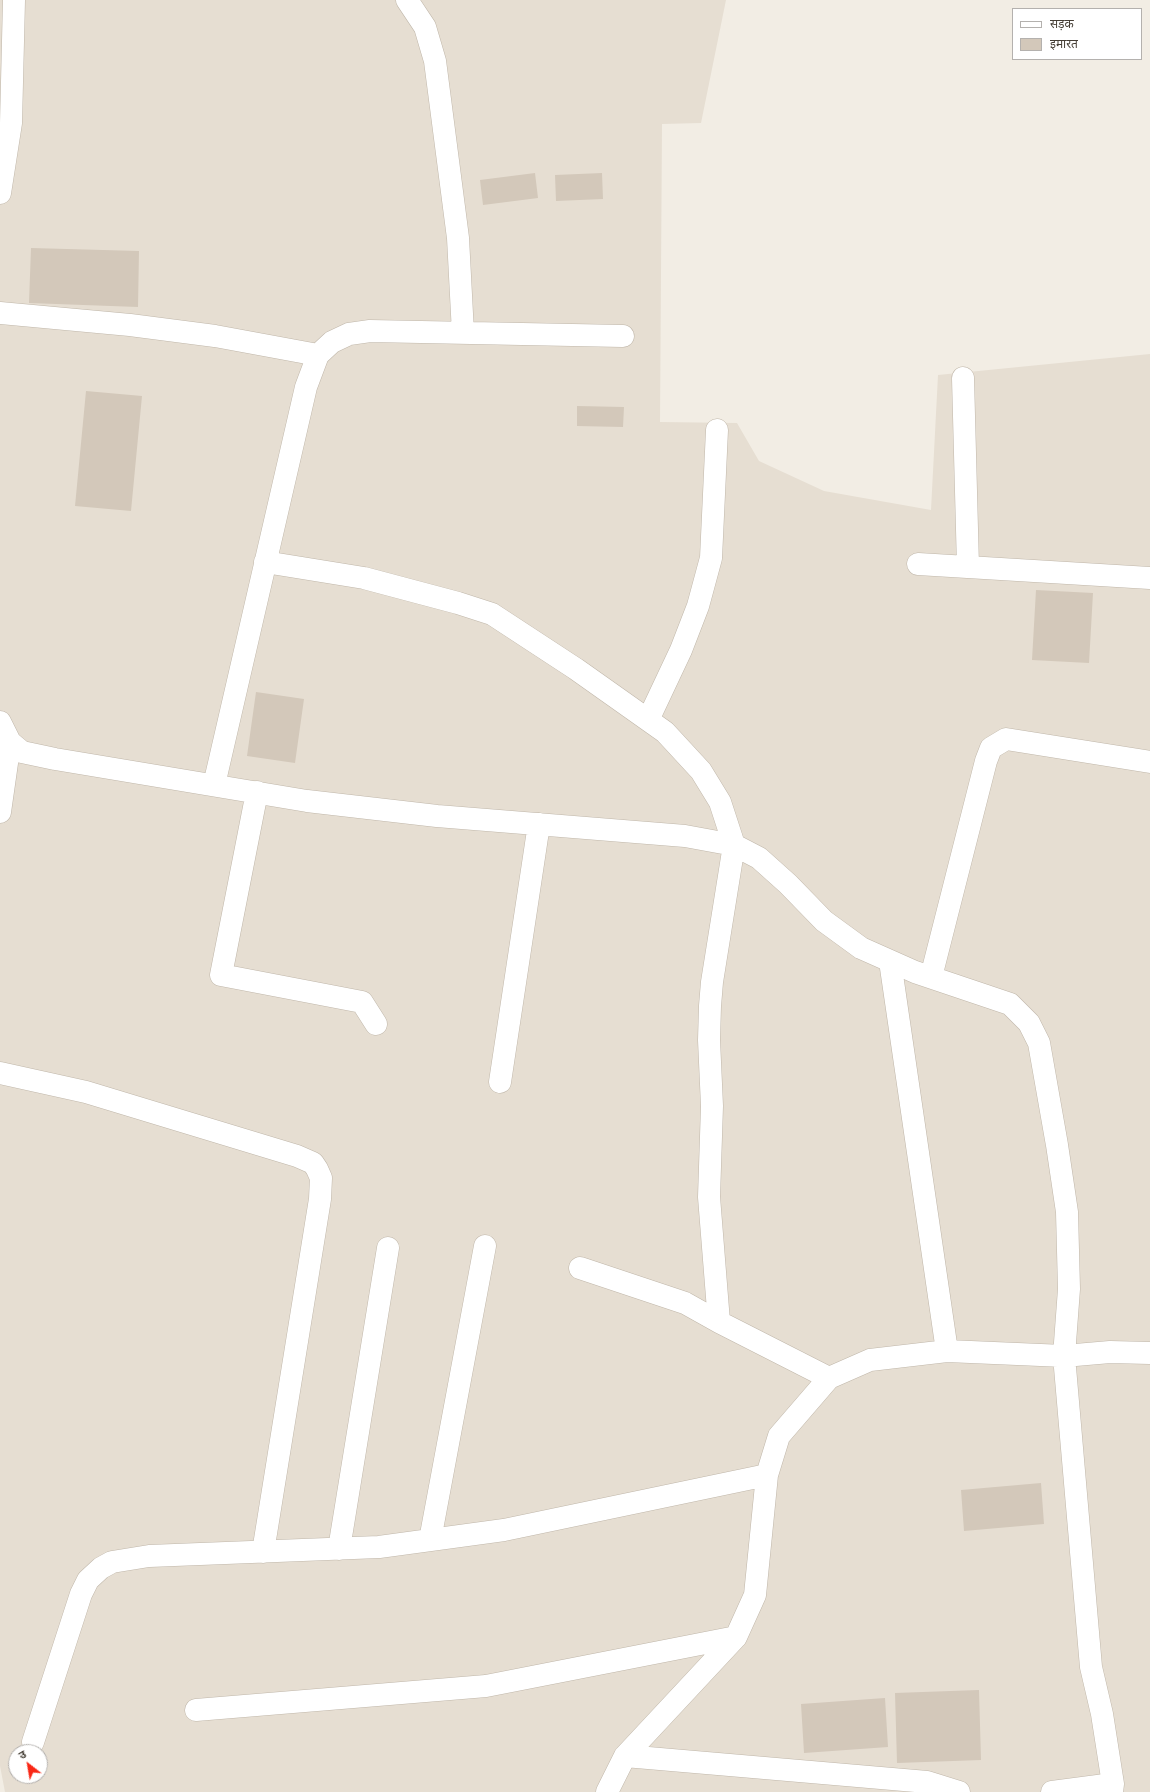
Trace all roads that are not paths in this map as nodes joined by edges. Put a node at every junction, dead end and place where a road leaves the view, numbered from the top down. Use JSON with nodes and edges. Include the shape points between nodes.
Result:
{"nodes":[{"id":1,"x":14,"y":0,"type":"edge"},
{"id":2,"x":407,"y":0,"type":"edge"},
{"id":3,"x":2,"y":162,"type":"edge"},
{"id":4,"x":0,"y":193,"type":"edge"},
{"id":5,"x":0,"y":313,"type":"edge"},
{"id":6,"x":463,"y":333,"type":"junction"},
{"id":7,"x":623,"y":336,"type":"dead end"},
{"id":8,"x":318,"y":355,"type":"junction"},
{"id":9,"x":963,"y":378,"type":"dead end"},
{"id":10,"x":717,"y":430,"type":"dead end"},
{"id":11,"x":265,"y":562,"type":"junction"},
{"id":12,"x":918,"y":564,"type":"dead end"},
{"id":13,"x":968,"y":567,"type":"junction"},
{"id":14,"x":1150,"y":578,"type":"edge"},
{"id":15,"x":648,"y":720,"type":"junction"},
{"id":16,"x":0,"y":722,"type":"edge"},
{"id":17,"x":10,"y":742,"type":"junction"},
{"id":18,"x":1150,"y":762,"type":"edge"},
{"id":19,"x":214,"y":785,"type":"junction"},
{"id":20,"x":257,"y":792,"type":"junction"},
{"id":21,"x":0,"y":812,"type":"edge"},
{"id":22,"x":539,"y":824,"type":"junction"},
{"id":23,"x":734,"y":845,"type":"junction"},
{"id":24,"x":890,"y":960,"type":"junction"},
{"id":25,"x":931,"y":977,"type":"junction"},
{"id":26,"x":376,"y":1024,"type":"dead end"},
{"id":27,"x":0,"y":1073,"type":"edge"},
{"id":28,"x":500,"y":1082,"type":"dead end"},
{"id":29,"x":485,"y":1246,"type":"dead end"},
{"id":30,"x":388,"y":1248,"type":"dead end"},
{"id":31,"x":580,"y":1268,"type":"dead end"},
{"id":32,"x":719,"y":1322,"type":"junction"},
{"id":33,"x":946,"y":1351,"type":"junction"},
{"id":34,"x":1150,"y":1353,"type":"edge"},
{"id":35,"x":1064,"y":1356,"type":"junction"},
{"id":36,"x":829,"y":1378,"type":"junction"},
{"id":37,"x":767,"y":1475,"type":"junction"},
{"id":38,"x":430,"y":1540,"type":"junction"},
{"id":39,"x":339,"y":1549,"type":"junction"},
{"id":40,"x":263,"y":1552,"type":"junction"},
{"id":41,"x":736,"y":1637,"type":"junction"},
{"id":42,"x":196,"y":1710,"type":"dead end"},
{"id":43,"x":32,"y":1742,"type":"dead end"},
{"id":44,"x":625,"y":1756,"type":"junction"},
{"id":45,"x":1112,"y":1788,"type":"edge"},
{"id":46,"x":607,"y":1792,"type":"edge"},
{"id":47,"x":959,"y":1792,"type":"edge"},
{"id":48,"x":1052,"y":1792,"type":"edge"}],
"edges":[{"from":1,"to":3,"type":"street","via":[[11,123]]},
{"from":2,"to":6,"type":"street","via":[[425,27],[435,61],[458,238]]},
{"from":3,"to":4,"type":"street"},
{"from":5,"to":8,"type":"street","via":[[215,336]]},
{"from":6,"to":7,"type":"street"},
{"from":6,"to":8,"type":"street","via":[[370,331],[348,334],[332,342]]},
{"from":8,"to":11,"type":"street","via":[[306,387]]},
{"from":9,"to":13,"type":"street"},
{"from":10,"to":15,"type":"street","via":[[711,558],[692,621]]},
{"from":11,"to":15,"type":"street","via":[[364,578],[458,602],[492,614]]},
{"from":11,"to":19,"type":"street"},
{"from":12,"to":13,"type":"street"},
{"from":13,"to":14,"type":"street"},
{"from":15,"to":23,"type":"street","via":[[665,732],[701,771],[720,802]]},
{"from":16,"to":17,"type":"street"},
{"from":17,"to":19,"type":"street","via":[[22,752],[54,759]]},
{"from":17,"to":21,"type":"street"},
{"from":18,"to":25,"type":"street","via":[[1006,739],[991,748]]},
{"from":19,"to":20,"type":"street"},
{"from":20,"to":22,"type":"street","via":[[307,801],[437,816]]},
{"from":20,"to":26,"type":"street","via":[[221,975],[362,1002]]},
{"from":22,"to":23,"type":"street","via":[[685,836]]},
{"from":22,"to":28,"type":"street"},
{"from":23,"to":24,"type":"street","via":[[759,858],[824,921],[861,948]]},
{"from":23,"to":32,"type":"street","via":[[710,1006],[712,1106],[709,1197]]},
{"from":24,"to":25,"type":"street"},
{"from":24,"to":33,"type":"street"},
{"from":25,"to":35,"type":"street","via":[[1010,1004],[1028,1023],[1039,1043],[1067,1212],[1069,1289]]},
{"from":27,"to":40,"type":"street","via":[[86,1092],[290,1153],[313,1163],[318,1169],[321,1178],[320,1199]]},
{"from":29,"to":38,"type":"street"},
{"from":30,"to":39,"type":"street"},
{"from":31,"to":32,"type":"street","via":[[685,1303]]},
{"from":32,"to":36,"type":"street"},
{"from":33,"to":35,"type":"street"},
{"from":33,"to":36,"type":"street","via":[[870,1360]]},
{"from":34,"to":35,"type":"street","via":[[1110,1352]]},
{"from":35,"to":45,"type":"street","via":[[1091,1667],[1102,1714]]},
{"from":36,"to":37,"type":"street","via":[[779,1436]]},
{"from":37,"to":38,"type":"street","via":[[504,1530]]},
{"from":37,"to":41,"type":"street","via":[[755,1595]]},
{"from":38,"to":39,"type":"street"},
{"from":39,"to":40,"type":"street"},
{"from":40,"to":43,"type":"street","via":[[149,1556],[118,1561],[101,1568],[88,1580],[81,1594]]},
{"from":41,"to":42,"type":"street","via":[[486,1686]]},
{"from":41,"to":44,"type":"street"},
{"from":44,"to":46,"type":"street"},
{"from":44,"to":47,"type":"street","via":[[926,1782]]},
{"from":45,"to":48,"type":"street"}]}
